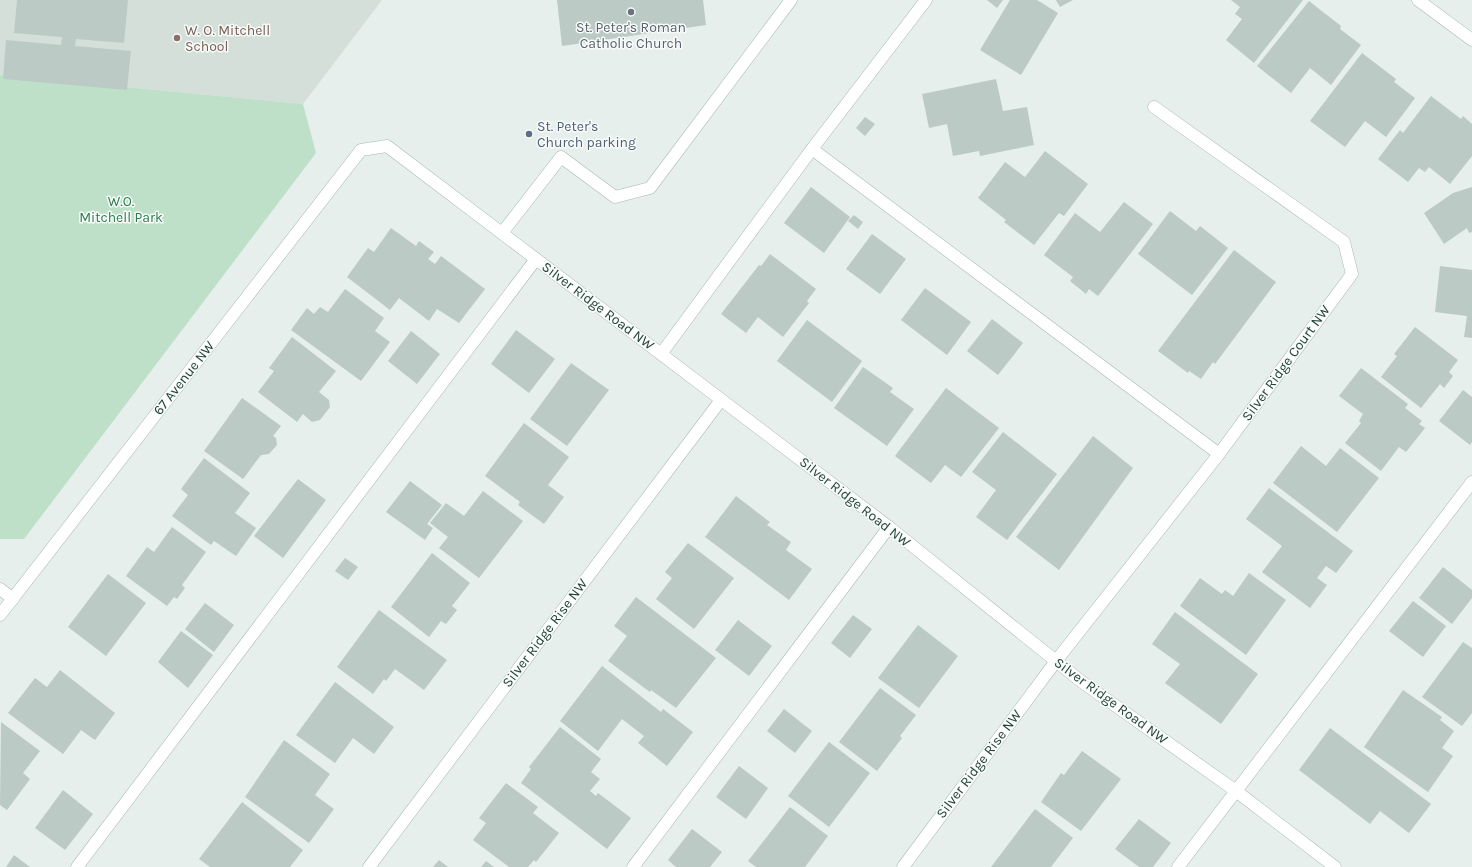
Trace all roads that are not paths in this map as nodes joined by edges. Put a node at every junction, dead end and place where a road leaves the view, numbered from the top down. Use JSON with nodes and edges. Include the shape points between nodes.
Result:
{"nodes":[{"id":1,"x":791,"y":0,"type":"edge"},
{"id":2,"x":926,"y":0,"type":"edge"},
{"id":3,"x":1418,"y":0,"type":"edge"},
{"id":4,"x":1472,"y":40,"type":"edge"},
{"id":5,"x":1154,"y":107,"type":"dead end"},
{"id":6,"x":374,"y":148,"type":"joint"},
{"id":7,"x":812,"y":149,"type":"junction"},
{"id":8,"x":502,"y":233,"type":"junction"},
{"id":9,"x":536,"y":259,"type":"junction"},
{"id":10,"x":661,"y":354,"type":"junction"},
{"id":11,"x":721,"y":400,"type":"junction"},
{"id":12,"x":1218,"y":454,"type":"junction"},
{"id":13,"x":1472,"y":482,"type":"edge"},
{"id":14,"x":889,"y":527,"type":"junction"},
{"id":15,"x":0,"y":589,"type":"edge"},
{"id":16,"x":13,"y":599,"type":"junction"},
{"id":17,"x":0,"y":615,"type":"edge"},
{"id":18,"x":1056,"y":661,"type":"junction"},
{"id":19,"x":1236,"y":791,"type":"junction"},
{"id":20,"x":77,"y":867,"type":"edge"},
{"id":21,"x":369,"y":867,"type":"edge"},
{"id":22,"x":633,"y":867,"type":"edge"},
{"id":23,"x":903,"y":867,"type":"edge"},
{"id":24,"x":1178,"y":867,"type":"edge"},
{"id":25,"x":1335,"y":867,"type":"edge"}],
"edges":[{"from":1,"to":8,"type":"street","via":[[650,188],[615,197],[561,157]]},
{"from":2,"to":7,"type":"street"},
{"from":3,"to":4,"type":"street"},
{"from":5,"to":12,"type":"street","name":"Silver Ridge Court NW","via":[[1344,242],[1352,274]]},
{"from":6,"to":8,"type":"street","name":"Silver Ridge Road NW","via":[[387,146]]},
{"from":6,"to":16,"type":"street","name":"67 Avenue NW","via":[[362,150]]},
{"from":7,"to":10,"type":"street"},
{"from":7,"to":12,"type":"street"},
{"from":8,"to":9,"type":"street","name":"Silver Ridge Road NW"},
{"from":9,"to":10,"type":"street","name":"Silver Ridge Road NW"},
{"from":9,"to":20,"type":"street"},
{"from":10,"to":11,"type":"street","name":"Silver Ridge Road NW"},
{"from":11,"to":14,"type":"street","name":"Silver Ridge Road NW"},
{"from":11,"to":21,"type":"street","name":"Silver Ridge Rise NW"},
{"from":12,"to":18,"type":"street","name":"Silver Ridge Court NW"},
{"from":13,"to":19,"type":"street"},
{"from":14,"to":18,"type":"street","name":"Silver Ridge Road NW"},
{"from":14,"to":22,"type":"street"},
{"from":15,"to":16,"type":"street"},
{"from":16,"to":17,"type":"street","name":"67 Avenue NW"},
{"from":18,"to":19,"type":"street","name":"Silver Ridge Road NW"},
{"from":18,"to":23,"type":"street","name":"Silver Ridge Rise NW"},
{"from":19,"to":24,"type":"street"},
{"from":19,"to":25,"type":"street","name":"Silver Ridge Road NW"}]}
